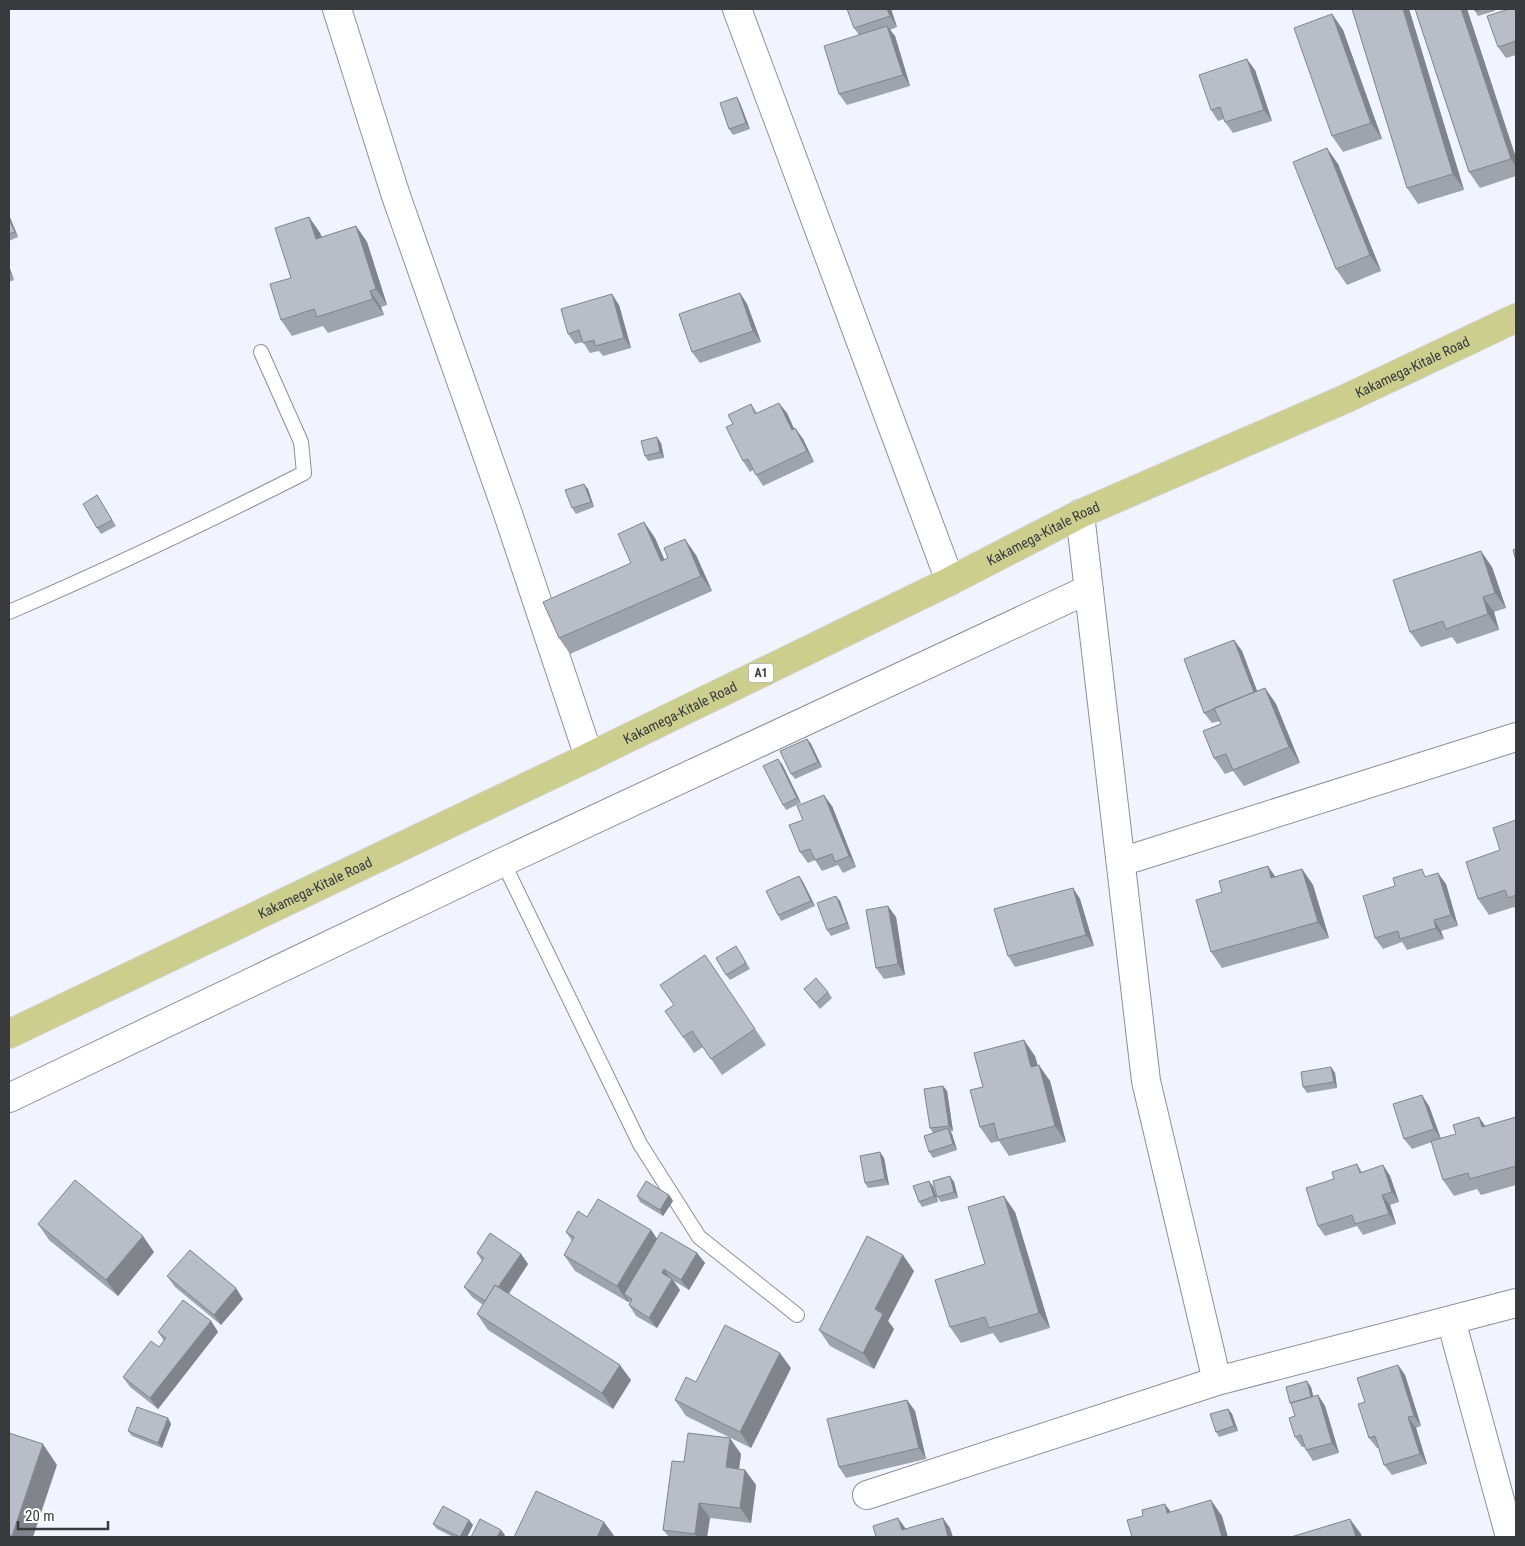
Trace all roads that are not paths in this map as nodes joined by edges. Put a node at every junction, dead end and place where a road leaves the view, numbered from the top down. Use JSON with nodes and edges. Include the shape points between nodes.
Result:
{"nodes":[{"id":1,"x":337,"y":9,"type":"edge"},
{"id":2,"x":737,"y":9,"type":"edge"},
{"id":3,"x":1516,"y":318,"type":"edge"},
{"id":4,"x":261,"y":352,"type":"dead end"},
{"id":5,"x":1080,"y":514,"type":"junction"},
{"id":6,"x":950,"y":581,"type":"junction"},
{"id":7,"x":1089,"y":589,"type":"junction"},
{"id":8,"x":9,"y":612,"type":"edge"},
{"id":9,"x":1516,"y":737,"type":"edge"},
{"id":10,"x":589,"y":758,"type":"junction"},
{"id":11,"x":503,"y":862,"type":"junction"},
{"id":12,"x":1121,"y":862,"type":"junction"},
{"id":13,"x":9,"y":1034,"type":"edge"},
{"id":14,"x":9,"y":1098,"type":"edge"},
{"id":15,"x":1516,"y":1303,"type":"edge"},
{"id":16,"x":797,"y":1315,"type":"dead end"},
{"id":17,"x":1451,"y":1320,"type":"junction"},
{"id":18,"x":1217,"y":1381,"type":"junction"},
{"id":19,"x":867,"y":1496,"type":"dead end"},
{"id":20,"x":1510,"y":1537,"type":"edge"}],
"edges":[{"from":1,"to":10,"type":"street","via":[[396,196],[508,514]]},
{"from":2,"to":6,"type":"street"},
{"from":3,"to":5,"type":"highway","name":"Kakamega-Kitale Road","number":"A1","via":[[1345,399]]},
{"from":4,"to":8,"type":"lane","via":[[301,442],[304,473],[213,519]]},
{"from":5,"to":6,"type":"highway","name":"Kakamega-Kitale Road","number":"A1"},
{"from":5,"to":7,"type":"street"},
{"from":6,"to":10,"type":"highway","name":"Kakamega-Kitale Road","number":"A1"},
{"from":7,"to":11,"type":"street"},
{"from":7,"to":12,"type":"street"},
{"from":9,"to":12,"type":"street"},
{"from":10,"to":13,"type":"highway","name":"Kakamega-Kitale Road","number":"A1"},
{"from":11,"to":14,"type":"street"},
{"from":11,"to":16,"type":"lane","via":[[640,1144],[699,1237]]},
{"from":12,"to":18,"type":"street","via":[[1146,1081]]},
{"from":15,"to":17,"type":"street"},
{"from":17,"to":18,"type":"street"},
{"from":17,"to":20,"type":"street"},
{"from":18,"to":19,"type":"street"}]}
